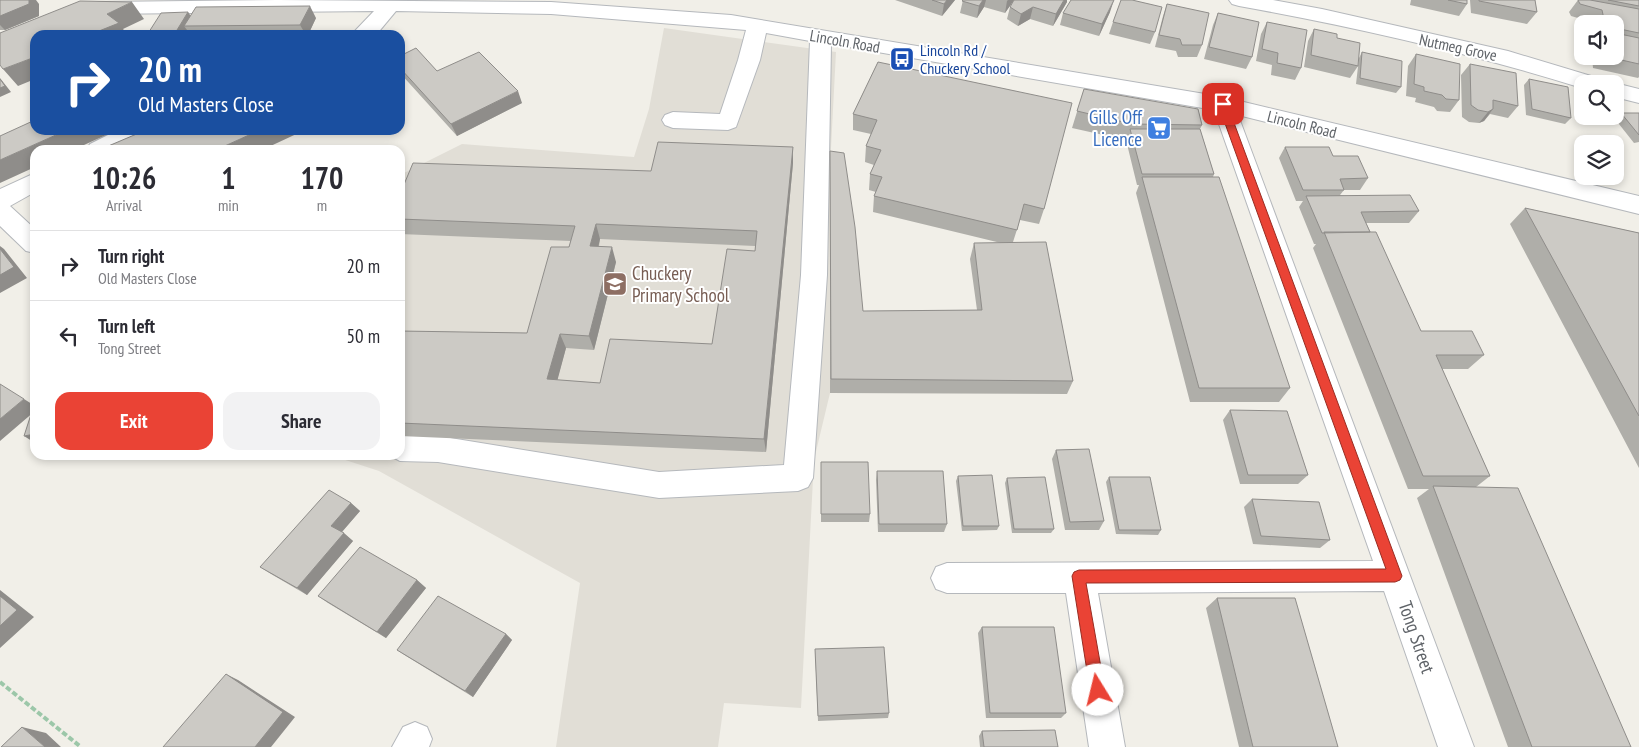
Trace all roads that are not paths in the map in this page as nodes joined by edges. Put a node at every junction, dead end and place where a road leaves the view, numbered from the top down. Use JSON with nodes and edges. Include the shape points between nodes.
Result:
{"nodes":[{"id":1,"x":741,"y":0,"type":"edge"},
{"id":2,"x":1239,"y":0,"type":"edge"},
{"id":3,"x":390,"y":5,"type":"junction"},
{"id":4,"x":94,"y":6,"type":"edge"},
{"id":5,"x":1324,"y":8,"type":"edge"},
{"id":6,"x":731,"y":21,"type":"junction"},
{"id":7,"x":757,"y":26,"type":"junction"},
{"id":8,"x":369,"y":30,"type":"edge"},
{"id":9,"x":821,"y":36,"type":"junction"},
{"id":10,"x":1574,"y":78,"type":"edge"},
{"id":11,"x":1624,"y":92,"type":"edge"},
{"id":12,"x":1639,"y":96,"type":"edge"},
{"id":13,"x":1223,"y":104,"type":"junction"},
{"id":14,"x":673,"y":120,"type":"dead end"},
{"id":15,"x":127,"y":135,"type":"edge"},
{"id":16,"x":143,"y":135,"type":"edge"},
{"id":17,"x":108,"y":145,"type":"edge"},
{"id":18,"x":121,"y":145,"type":"edge"},
{"id":19,"x":30,"y":185,"type":"edge"},
{"id":20,"x":0,"y":200,"type":"edge"},
{"id":21,"x":1639,"y":205,"type":"edge"},
{"id":22,"x":0,"y":211,"type":"edge"},
{"id":23,"x":30,"y":239,"type":"edge"},
{"id":24,"x":405,"y":448,"type":"edge"},
{"id":25,"x":1079,"y":576,"type":"junction"},
{"id":26,"x":1395,"y":576,"type":"junction"},
{"id":27,"x":947,"y":578,"type":"dead end"},
{"id":28,"x":1107,"y":747,"type":"edge"},
{"id":29,"x":1456,"y":747,"type":"edge"}],
"edges":[{"from":1,"to":6,"type":"street"},
{"from":2,"to":5,"type":"street","name":"Nutmeg Grove"},
{"from":3,"to":4,"type":"street","name":"Lincoln Road"},
{"from":3,"to":6,"type":"street","name":"Lincoln Road","via":[[551,8]]},
{"from":3,"to":8,"type":"street"},
{"from":5,"to":10,"type":"street","name":"Nutmeg Grove"},
{"from":6,"to":7,"type":"street","name":"Lincoln Road"},
{"from":7,"to":9,"type":"street","name":"Lincoln Road"},
{"from":7,"to":14,"type":"street","via":[[728,122]]},
{"from":9,"to":13,"type":"street","name":"Lincoln Road"},
{"from":9,"to":24,"type":"street","via":[[814,275],[798,478],[659,485],[438,449]]},
{"from":11,"to":12,"type":"street"},
{"from":13,"to":21,"type":"street","name":"Lincoln Road"},
{"from":13,"to":26,"type":"street","name":"Tong Street"},
{"from":15,"to":17,"type":"street"},
{"from":16,"to":18,"type":"street"},
{"from":19,"to":20,"type":"street"},
{"from":22,"to":23,"type":"street"},
{"from":25,"to":26,"type":"street"},
{"from":25,"to":27,"type":"street"},
{"from":25,"to":28,"type":"street"},
{"from":26,"to":29,"type":"street","name":"Tong Street"}]}
